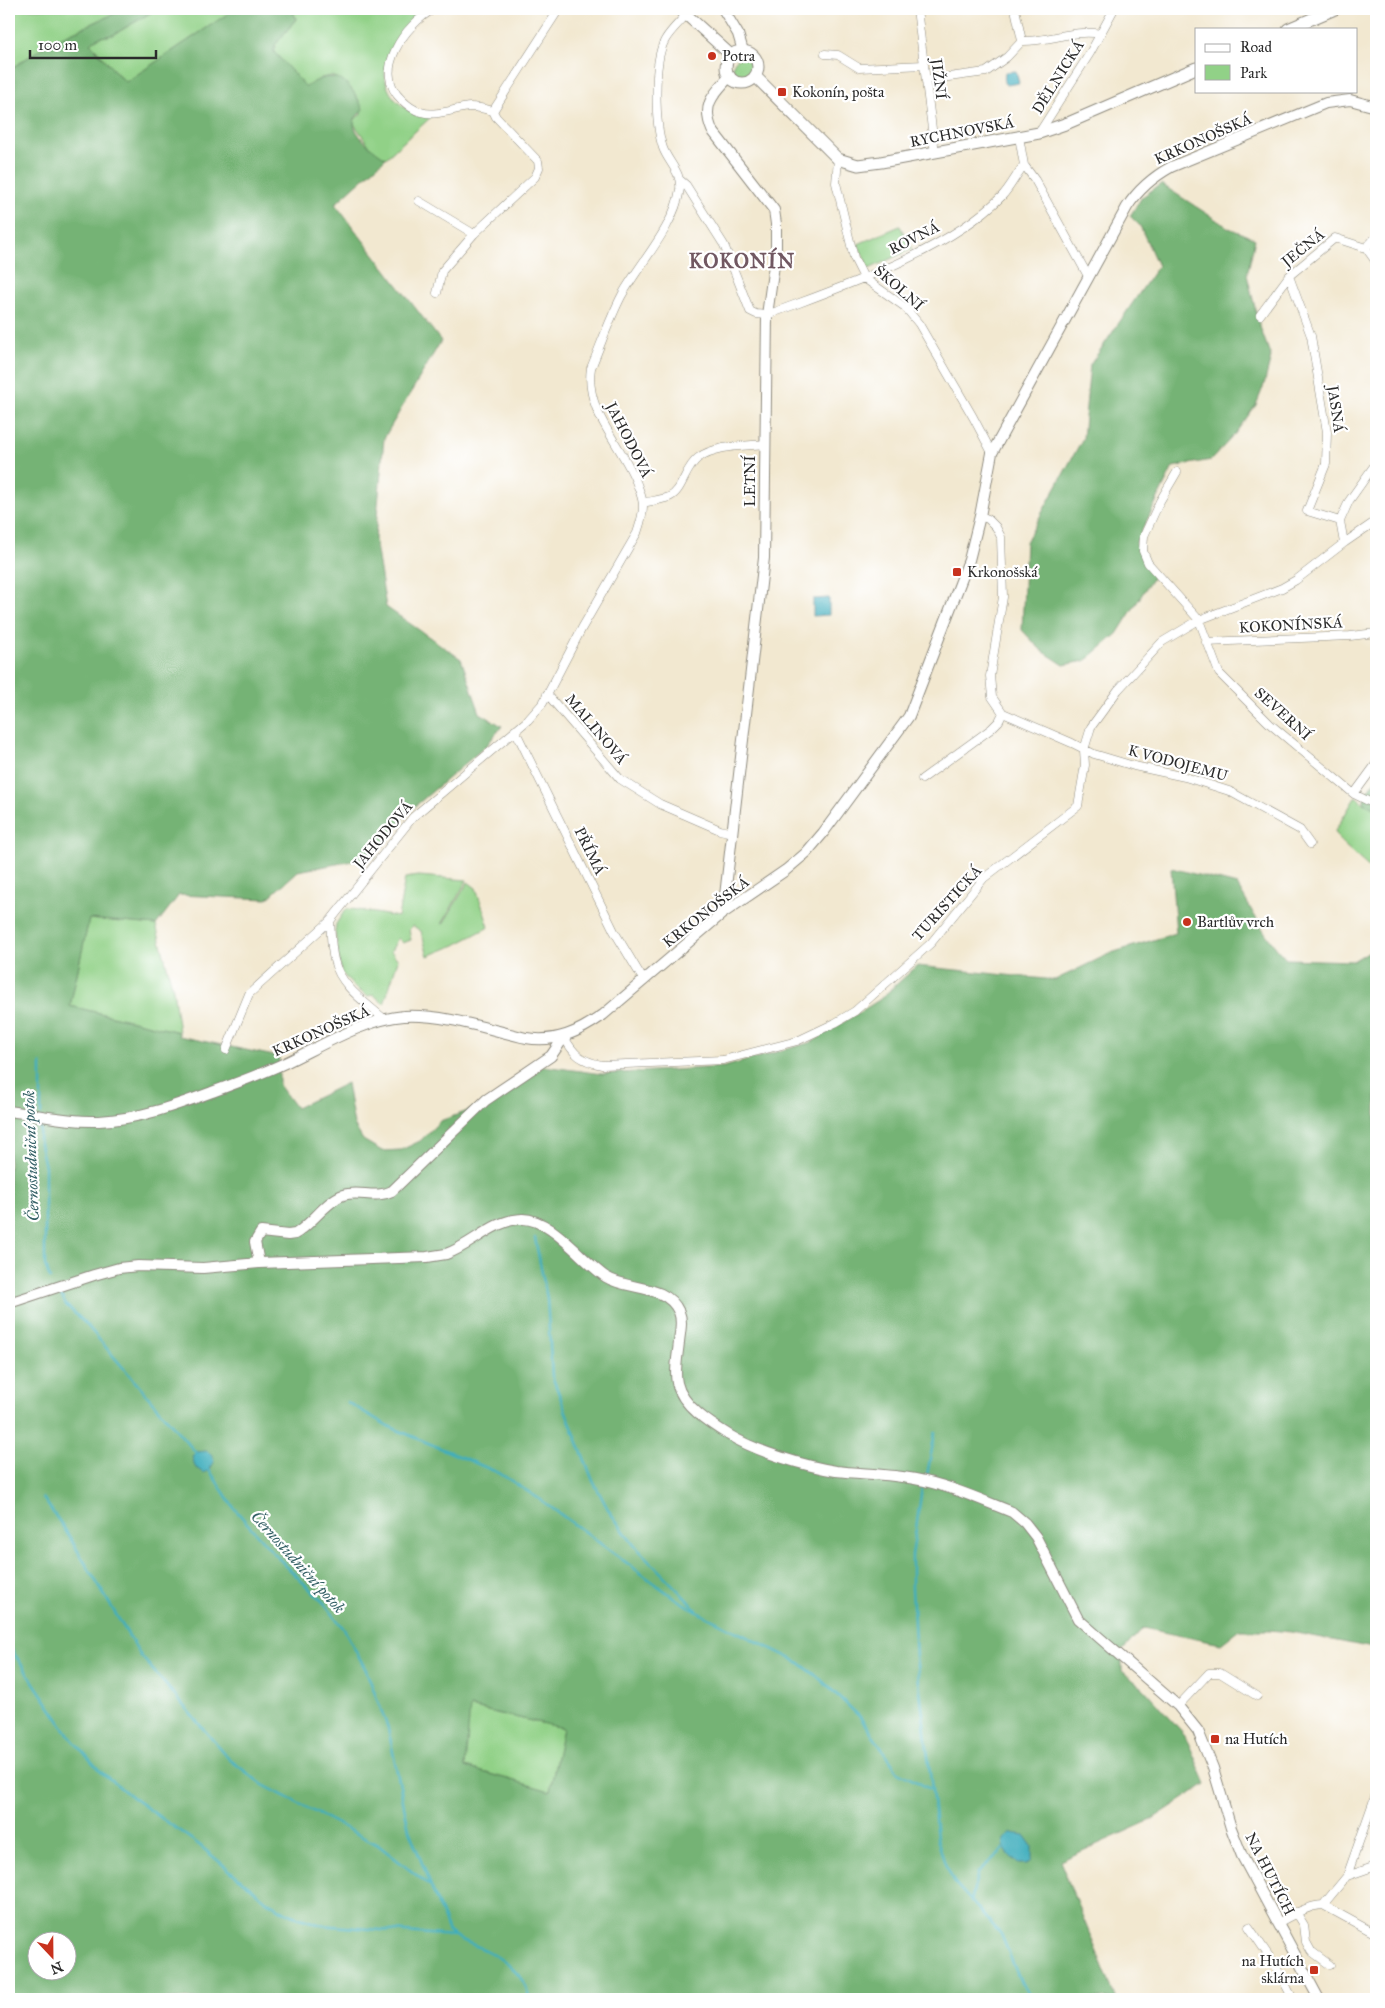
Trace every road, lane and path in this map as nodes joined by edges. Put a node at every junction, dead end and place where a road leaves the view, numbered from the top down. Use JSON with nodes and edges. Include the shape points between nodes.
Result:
{"nodes":[{"id":1,"x":434,"y":9,"type":"edge"},
{"id":2,"x":559,"y":9,"type":"edge"},
{"id":3,"x":723,"y":9,"type":"edge"},
{"id":4,"x":917,"y":9,"type":"edge"},
{"id":5,"x":1015,"y":9,"type":"edge"},
{"id":6,"x":1114,"y":9,"type":"edge"},
{"id":7,"x":1334,"y":9,"type":"edge"},
{"id":8,"x":683,"y":11,"type":"edge"},
{"id":9,"x":1290,"y":28,"type":"edge"},
{"id":10,"x":1101,"y":34,"type":"junction"},
{"id":11,"x":1022,"y":41,"type":"junction"},
{"id":12,"x":743,"y":51,"type":"junction"},
{"id":13,"x":824,"y":54,"type":"dead end"},
{"id":14,"x":732,"y":56,"type":"junction"},
{"id":15,"x":924,"y":65,"type":"junction"},
{"id":16,"x":1195,"y":68,"type":"edge"},
{"id":17,"x":730,"y":76,"type":"junction"},
{"id":18,"x":755,"y":76,"type":"junction"},
{"id":19,"x":926,"y":80,"type":"junction"},
{"id":20,"x":1376,"y":107,"type":"edge"},
{"id":21,"x":493,"y":111,"type":"junction"},
{"id":22,"x":1039,"y":133,"type":"junction"},
{"id":23,"x":1018,"y":137,"type":"junction"},
{"id":24,"x":935,"y":153,"type":"junction"},
{"id":25,"x":838,"y":159,"type":"junction"},
{"id":26,"x":1024,"y":165,"type":"junction"},
{"id":27,"x":680,"y":180,"type":"junction"},
{"id":28,"x":418,"y":201,"type":"dead end"},
{"id":29,"x":474,"y":234,"type":"junction"},
{"id":30,"x":1376,"y":237,"type":"edge"},
{"id":31,"x":1366,"y":248,"type":"junction"},
{"id":32,"x":1376,"y":262,"type":"edge"},
{"id":33,"x":1088,"y":276,"type":"junction"},
{"id":34,"x":1289,"y":276,"type":"junction"},
{"id":35,"x":864,"y":278,"type":"junction"},
{"id":36,"x":437,"y":294,"type":"dead end"},
{"id":37,"x":767,"y":315,"type":"junction"},
{"id":38,"x":1260,"y":315,"type":"dead end"},
{"id":39,"x":765,"y":444,"type":"junction"},
{"id":40,"x":992,"y":453,"type":"junction"},
{"id":41,"x":1376,"y":463,"type":"edge"},
{"id":42,"x":1177,"y":472,"type":"dead end"},
{"id":43,"x":643,"y":504,"type":"junction"},
{"id":44,"x":980,"y":516,"type":"junction"},
{"id":45,"x":1340,"y":521,"type":"junction"},
{"id":46,"x":1376,"y":521,"type":"edge"},
{"id":47,"x":1344,"y":543,"type":"junction"},
{"id":48,"x":1199,"y":620,"type":"junction"},
{"id":49,"x":1376,"y":632,"type":"edge"},
{"id":50,"x":1206,"y":642,"type":"junction"},
{"id":51,"x":547,"y":694,"type":"junction"},
{"id":52,"x":1003,"y":713,"type":"junction"},
{"id":53,"x":516,"y":730,"type":"junction"},
{"id":54,"x":1084,"y":750,"type":"junction"},
{"id":55,"x":1376,"y":764,"type":"edge"},
{"id":56,"x":922,"y":779,"type":"dead end"},
{"id":57,"x":1354,"y":794,"type":"junction"},
{"id":58,"x":1376,"y":805,"type":"edge"},
{"id":59,"x":732,"y":833,"type":"junction"},
{"id":60,"x":1310,"y":844,"type":"dead end"},
{"id":61,"x":723,"y":914,"type":"junction"},
{"id":62,"x":330,"y":921,"type":"junction"},
{"id":63,"x":644,"y":981,"type":"junction"},
{"id":64,"x":384,"y":1019,"type":"junction"},
{"id":65,"x":564,"y":1037,"type":"junction"},
{"id":66,"x":226,"y":1050,"type":"dead end"},
{"id":67,"x":9,"y":1111,"type":"edge"},
{"id":68,"x":259,"y":1263,"type":"junction"},
{"id":69,"x":9,"y":1303,"type":"edge"},
{"id":70,"x":1257,"y":1696,"type":"dead end"},
{"id":71,"x":1178,"y":1706,"type":"junction"},
{"id":72,"x":1376,"y":1794,"type":"edge"},
{"id":73,"x":1376,"y":1866,"type":"edge"},
{"id":74,"x":1347,"y":1876,"type":"junction"},
{"id":75,"x":1323,"y":1905,"type":"junction"},
{"id":76,"x":1296,"y":1912,"type":"junction"},
{"id":77,"x":1278,"y":1923,"type":"junction"},
{"id":78,"x":1249,"y":1927,"type":"dead end"},
{"id":79,"x":1376,"y":1934,"type":"edge"},
{"id":80,"x":1330,"y":1965,"type":"dead end"},
{"id":81,"x":1293,"y":1999,"type":"edge"},
{"id":82,"x":1319,"y":1999,"type":"edge"}],
"edges":[{"from":1,"to":21,"type":"street","via":[[414,24],[391,57],[389,77],[395,94],[421,113],[469,107]]},
{"from":2,"to":21,"type":"street"},
{"from":3,"to":12,"type":"street","via":[[738,34]]},
{"from":4,"to":15,"type":"street","name":"JIŽNÍ"},
{"from":5,"to":11,"type":"street"},
{"from":6,"to":10,"type":"street","name":"DĚLNICKÁ"},
{"from":7,"to":9,"type":"main road"},
{"from":8,"to":14,"type":"main road"},
{"from":8,"to":27,"type":"street","via":[[665,38],[657,71],[658,128],[663,148]]},
{"from":10,"to":11,"type":"street","via":[[1088,31]]},
{"from":10,"to":22,"type":"street","name":"DĚLNICKÁ"},
{"from":11,"to":19,"type":"street","via":[[1007,58],[986,72]]},
{"from":12,"to":14,"type":"main road"},
{"from":12,"to":18,"type":"main road","via":[[756,58]]},
{"from":13,"to":15,"type":"street","via":[[838,55],[859,68]]},
{"from":14,"to":17,"type":"main road","via":[[727,66]]},
{"from":15,"to":19,"type":"street","name":"JIŽNÍ"},
{"from":16,"to":22,"type":"main road","name":"RYCHNOVSKÁ"},
{"from":17,"to":18,"type":"main road","via":[[740,83]]},
{"from":17,"to":37,"type":"street","name":"LETNÍ","via":[[713,95],[708,116],[712,130],[774,210],[776,251]]},
{"from":18,"to":25,"type":"main road"},
{"from":19,"to":24,"type":"street","name":"JIŽNÍ"},
{"from":20,"to":33,"type":"street","name":"KRKONOŠSKÁ","via":[[1350,100],[1326,103],[1161,172],[1132,199]]},
{"from":21,"to":29,"type":"street","via":[[538,161],[539,168],[535,177]]},
{"from":22,"to":23,"type":"main road","name":"RYCHNOVSKÁ"},
{"from":23,"to":24,"type":"main road","name":"RYCHNOVSKÁ"},
{"from":23,"to":26,"type":"street"},
{"from":24,"to":25,"type":"main road","name":"RYCHNOVSKÁ","via":[[858,165]]},
{"from":25,"to":35,"type":"street","name":"ŠKOLNÍ","via":[[836,183],[854,258]]},
{"from":26,"to":33,"type":"street"},
{"from":26,"to":35,"type":"street","name":"ROVNÁ","via":[[1004,195],[962,228]]},
{"from":27,"to":37,"type":"street","via":[[724,245],[750,311]]},
{"from":27,"to":43,"type":"street","name":"JAHODOVÁ","via":[[672,214],[622,296],[589,378],[595,406],[631,468]]},
{"from":28,"to":29,"type":"street"},
{"from":29,"to":36,"type":"street","via":[[442,270]]},
{"from":30,"to":31,"type":"street"},
{"from":31,"to":32,"type":"street"},
{"from":31,"to":34,"type":"street","name":"JEČNÁ","via":[[1335,238]]},
{"from":33,"to":40,"type":"street","name":"KRKONOŠSKÁ"},
{"from":34,"to":38,"type":"street","name":"JEČNÁ"},
{"from":34,"to":45,"type":"street","name":"JASNÁ","via":[[1310,336],[1327,432],[1326,464],[1307,511]]},
{"from":35,"to":37,"type":"street","name":"ROVNÁ"},
{"from":35,"to":40,"type":"street","name":"ŠKOLNÍ","via":[[914,317]]},
{"from":37,"to":39,"type":"street","name":"LETNÍ"},
{"from":39,"to":43,"type":"street","via":[[716,450],[699,457],[686,471],[676,492],[670,497]]},
{"from":39,"to":59,"type":"street","name":"LETNÍ","via":[[763,567]]},
{"from":40,"to":44,"type":"street","name":"KRKONOŠSKÁ"},
{"from":41,"to":45,"type":"street","via":[[1349,501]]},
{"from":42,"to":48,"type":"street","via":[[1144,536],[1143,551],[1148,563]]},
{"from":43,"to":51,"type":"street","name":"JAHODOVÁ","via":[[637,533]]},
{"from":44,"to":52,"type":"street","via":[[996,527],[1001,537],[1003,597],[990,676],[992,697]]},
{"from":44,"to":61,"type":"street","name":"KRKONOŠSKÁ","via":[[969,560],[904,723],[806,853]]},
{"from":45,"to":47,"type":"street"},
{"from":46,"to":47,"type":"street","name":"TURISTICKÁ"},
{"from":47,"to":48,"type":"street","name":"TURISTICKÁ","via":[[1282,588]]},
{"from":48,"to":50,"type":"street","name":"SEVERNÍ"},
{"from":48,"to":54,"type":"street","name":"TURISTICKÁ","via":[[1162,642],[1118,690],[1091,727]]},
{"from":49,"to":50,"type":"street","name":"KOKONÍNSKÁ"},
{"from":50,"to":57,"type":"street","name":"SEVERNÍ","via":[[1219,672],[1270,724]]},
{"from":51,"to":53,"type":"street","name":"JAHODOVÁ","via":[[543,703]]},
{"from":51,"to":59,"type":"street","name":"MALINOVÁ","via":[[620,779],[660,804]]},
{"from":52,"to":54,"type":"street","name":"K VODOJEMU"},
{"from":52,"to":56,"type":"street","via":[[991,729]]},
{"from":53,"to":62,"type":"street","name":"JAHODOVÁ","via":[[413,817]]},
{"from":53,"to":63,"type":"street","name":"PŘÍMÁ","via":[[614,931]]},
{"from":54,"to":60,"type":"street","name":"K VODOJEMU","via":[[1229,791],[1300,830]]},
{"from":54,"to":65,"type":"street","name":"TURISTICKÁ","via":[[1085,765],[1078,806],[984,878],[931,943],[855,1011],[835,1023],[797,1041],[724,1060],[602,1065],[572,1053]]},
{"from":55,"to":57,"type":"street"},
{"from":57,"to":58,"type":"street","name":"SEVERNÍ"},
{"from":59,"to":61,"type":"street","name":"LETNÍ"},
{"from":61,"to":63,"type":"street","name":"KRKONOŠSKÁ"},
{"from":62,"to":64,"type":"street","via":[[334,960],[341,977],[351,991]]},
{"from":62,"to":66,"type":"street","name":"JAHODOVÁ","via":[[248,994]]},
{"from":63,"to":65,"type":"street","name":"KRKONOŠSKÁ","via":[[598,1019]]},
{"from":64,"to":65,"type":"street","name":"KRKONOŠSKÁ","via":[[431,1016],[526,1038],[549,1040]]},
{"from":64,"to":67,"type":"street","name":"KRKONOŠSKÁ","via":[[266,1072],[161,1111],[98,1121]]},
{"from":65,"to":68,"type":"street","via":[[550,1056],[486,1100],[392,1191],[379,1196],[351,1194],[338,1198],[295,1234],[262,1232],[255,1242]]},
{"from":68,"to":69,"type":"street","via":[[203,1268],[152,1265],[119,1268]]},
{"from":68,"to":71,"type":"street","name":"NA HUTÍCH","via":[[427,1257],[446,1254],[509,1221],[537,1221],[550,1228],[608,1278],[656,1292],[675,1306],[681,1322],[676,1383],[687,1402],[700,1414],[730,1436],[796,1462],[836,1471],[915,1479],[1012,1512],[1036,1537],[1078,1619]]},
{"from":70,"to":71,"type":"street","via":[[1220,1674],[1210,1673]]},
{"from":71,"to":77,"type":"street","name":"NA HUTÍCH","via":[[1191,1720],[1204,1743],[1237,1845]]},
{"from":72,"to":74,"type":"street"},
{"from":73,"to":74,"type":"street"},
{"from":74,"to":75,"type":"street"},
{"from":75,"to":76,"type":"street"},
{"from":75,"to":79,"type":"street"},
{"from":76,"to":77,"type":"street"},
{"from":76,"to":80,"type":"street","via":[[1304,1925],[1311,1951]]},
{"from":77,"to":82,"type":"street","name":"NA HUTÍCH"},
{"from":78,"to":81,"type":"street"}]}
